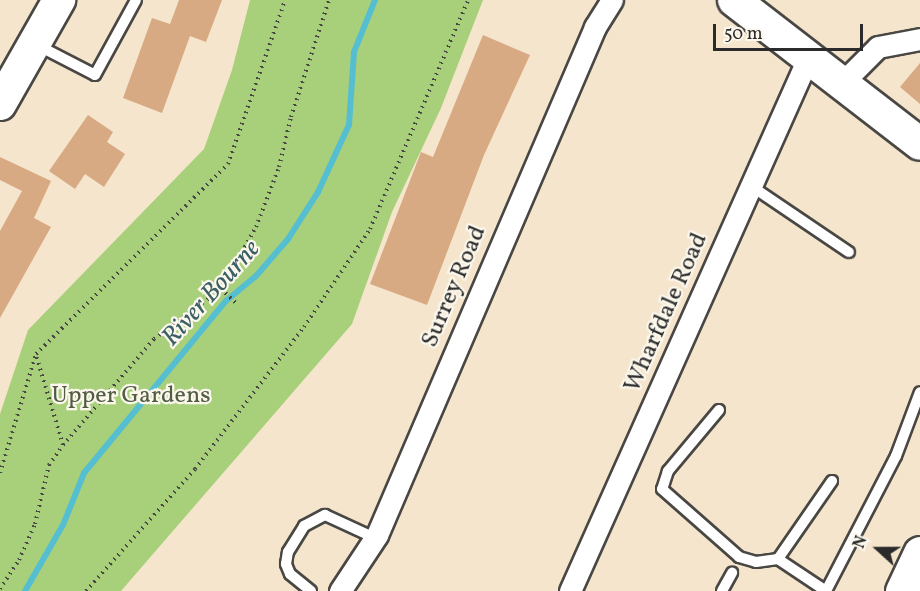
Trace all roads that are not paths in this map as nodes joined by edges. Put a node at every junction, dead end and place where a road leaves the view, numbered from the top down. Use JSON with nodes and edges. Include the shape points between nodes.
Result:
{"nodes":[{"id":1,"x":58,"y":0,"type":"edge"},
{"id":2,"x":136,"y":0,"type":"edge"},
{"id":3,"x":612,"y":0,"type":"edge"},
{"id":4,"x":734,"y":0,"type":"edge"},
{"id":5,"x":920,"y":39,"type":"edge"},
{"id":6,"x":34,"y":43,"type":"junction"},
{"id":7,"x":809,"y":56,"type":"junction"},
{"id":8,"x":842,"y":82,"type":"junction"},
{"id":9,"x":1,"y":102,"type":"edge"},
{"id":10,"x":920,"y":144,"type":"edge"},
{"id":11,"x":751,"y":186,"type":"junction"},
{"id":12,"x":849,"y":252,"type":"dead end"},
{"id":13,"x":920,"y":392,"type":"edge"},
{"id":14,"x":719,"y":410,"type":"dead end"},
{"id":15,"x":832,"y":481,"type":"dead end"},
{"id":16,"x":375,"y":538,"type":"junction"},
{"id":17,"x":920,"y":553,"type":"edge"},
{"id":18,"x":778,"y":559,"type":"junction"},
{"id":19,"x":732,"y":573,"type":"dead end"},
{"id":20,"x":311,"y":591,"type":"edge"},
{"id":21,"x":340,"y":591,"type":"edge"},
{"id":22,"x":570,"y":591,"type":"edge"},
{"id":23,"x":722,"y":591,"type":"edge"},
{"id":24,"x":826,"y":591,"type":"edge"},
{"id":25,"x":902,"y":591,"type":"edge"}],
"edges":[{"from":1,"to":6,"type":"street"},
{"from":2,"to":6,"type":"lane","via":[[95,75]]},
{"from":3,"to":16,"type":"street","name":"Surrey Road","via":[[595,27]]},
{"from":4,"to":7,"type":"street"},
{"from":5,"to":8,"type":"street","via":[[878,47]]},
{"from":6,"to":9,"type":"street"},
{"from":7,"to":8,"type":"street"},
{"from":7,"to":11,"type":"street","name":"Wharfdale Road"},
{"from":8,"to":10,"type":"street"},
{"from":11,"to":12,"type":"lane"},
{"from":11,"to":22,"type":"street","name":"Wharfdale Road"},
{"from":13,"to":24,"type":"lane","via":[[896,456]]},
{"from":14,"to":18,"type":"lane","via":[[668,471],[662,489],[739,557],[756,562]]},
{"from":15,"to":18,"type":"lane"},
{"from":16,"to":20,"type":"lane","via":[[325,515],[304,526],[288,552],[286,564],[290,574]]},
{"from":16,"to":21,"type":"street","name":"Surrey Road"},
{"from":17,"to":25,"type":"highway"},
{"from":18,"to":24,"type":"lane"},
{"from":19,"to":23,"type":"lane"}]}
